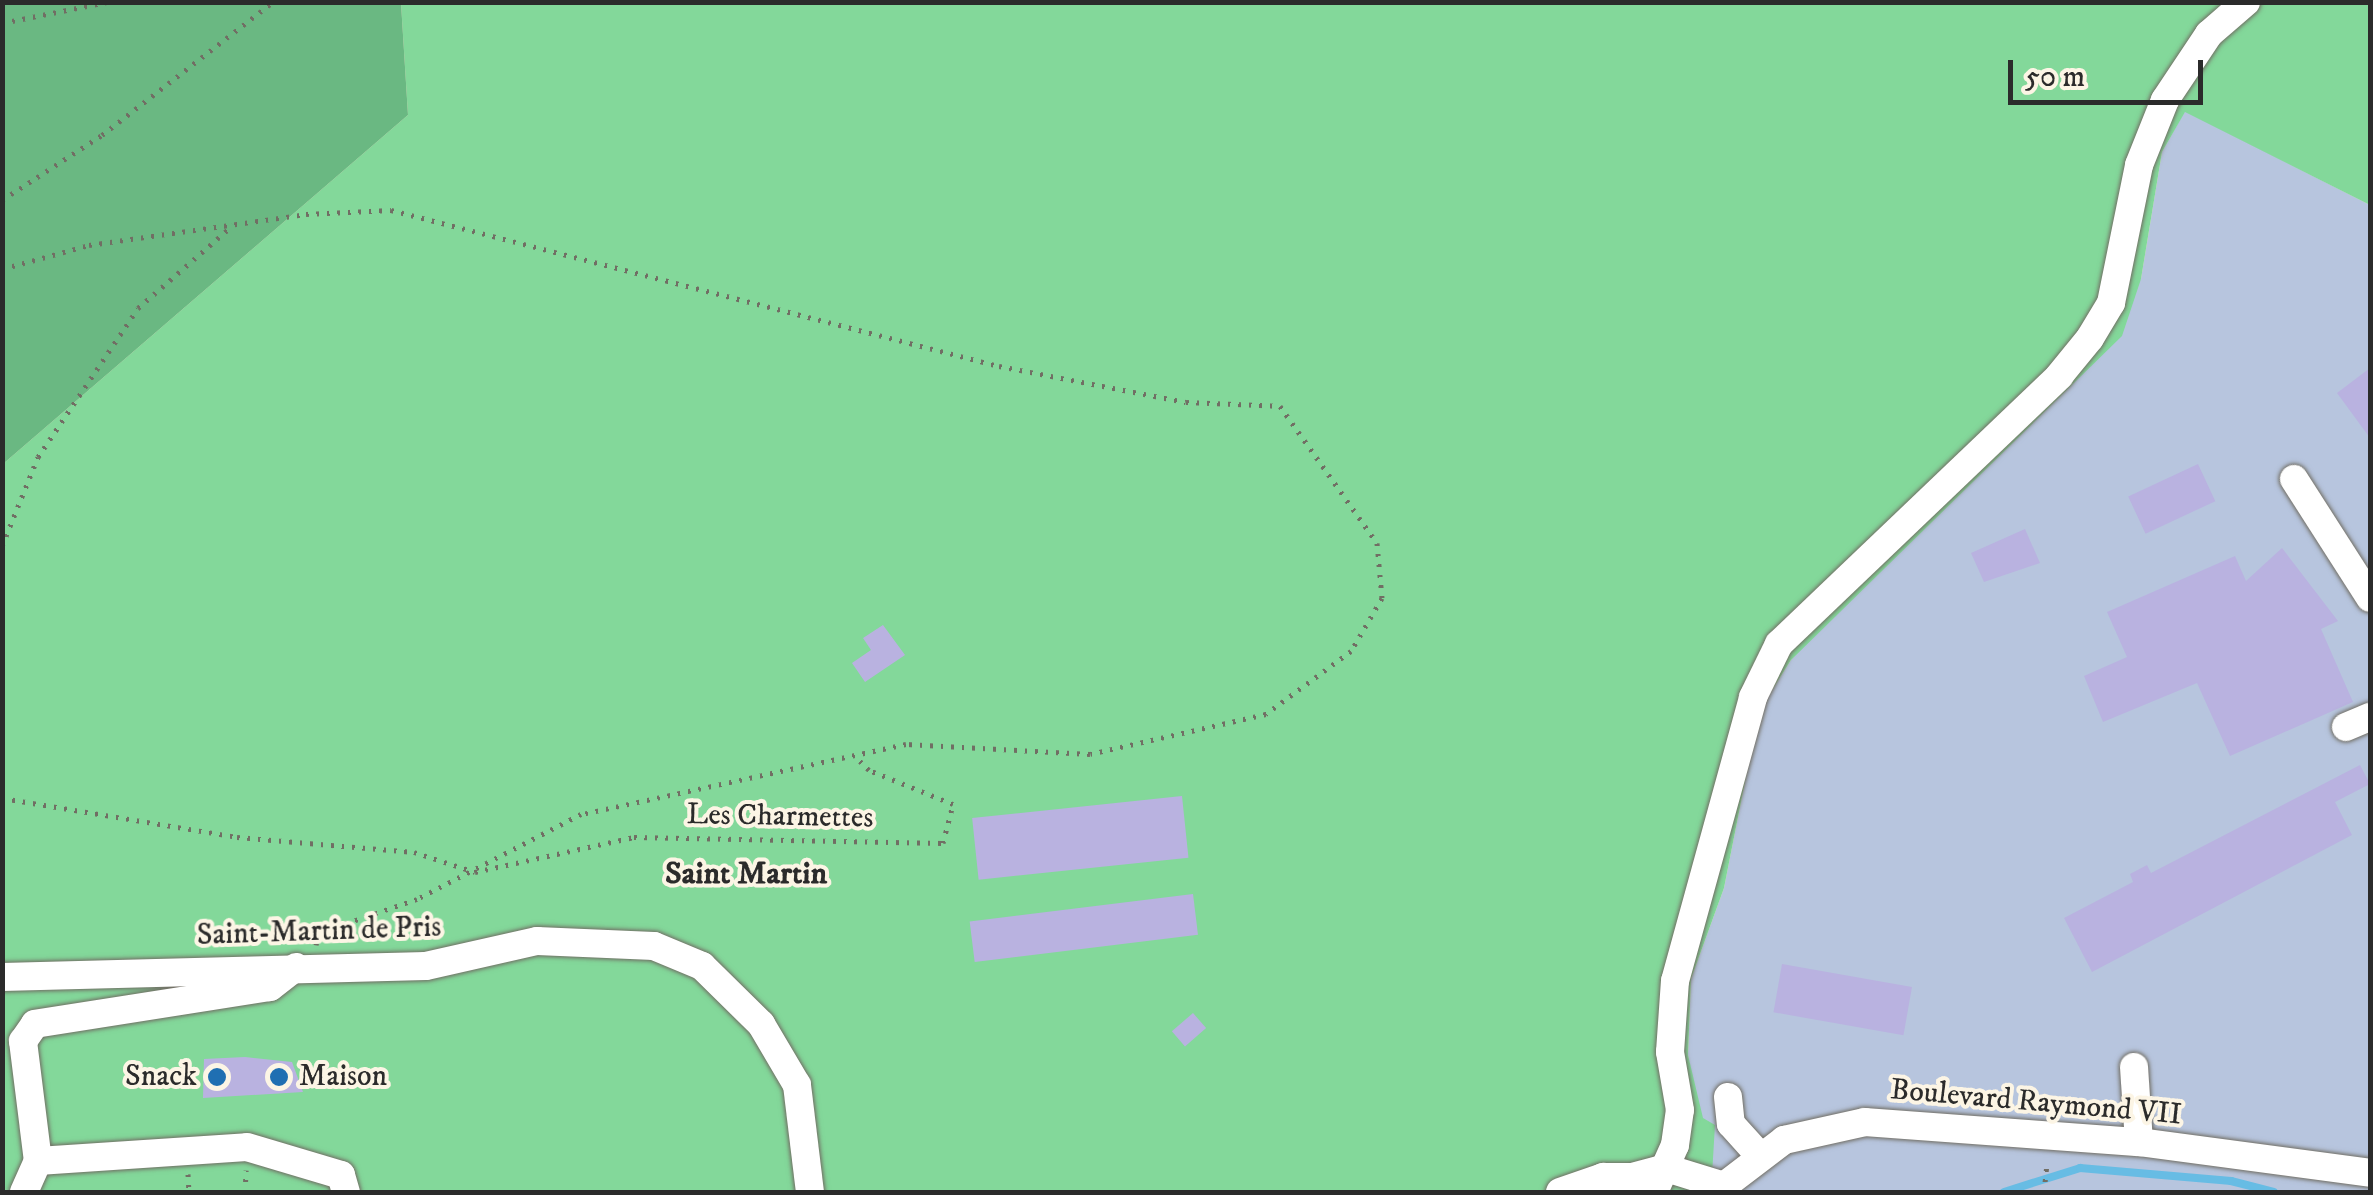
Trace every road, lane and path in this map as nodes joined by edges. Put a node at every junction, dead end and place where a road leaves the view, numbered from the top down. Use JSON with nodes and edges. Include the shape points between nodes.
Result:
{"nodes":[{"id":1,"x":106,"y":2,"type":"edge"},
{"id":2,"x":273,"y":2,"type":"edge"},
{"id":3,"x":2246,"y":2,"type":"edge"},
{"id":4,"x":2,"y":23,"type":"edge"},
{"id":5,"x":2,"y":200,"type":"edge"},
{"id":6,"x":236,"y":223,"type":"junction"},
{"id":7,"x":2,"y":268,"type":"edge"},
{"id":8,"x":2294,"y":479,"type":"dead end"},
{"id":9,"x":2,"y":546,"type":"edge"},
{"id":10,"x":2370,"y":598,"type":"edge"},
{"id":11,"x":858,"y":759,"type":"junction"},
{"id":12,"x":2,"y":798,"type":"edge"},
{"id":13,"x":475,"y":872,"type":"junction"},
{"id":14,"x":304,"y":967,"type":"junction"},
{"id":15,"x":16,"y":978,"type":"edge"},
{"id":16,"x":2134,"y":1066,"type":"dead end"},
{"id":17,"x":1728,"y":1097,"type":"dead end"},
{"id":18,"x":2138,"y":1142,"type":"junction"},
{"id":19,"x":1758,"y":1154,"type":"junction"},
{"id":20,"x":38,"y":1161,"type":"junction"},
{"id":21,"x":2047,"y":1168,"type":"dead end"},
{"id":22,"x":2370,"y":1173,"type":"edge"},
{"id":23,"x":1650,"y":1183,"type":"edge"},
{"id":24,"x":1718,"y":1188,"type":"edge"},
{"id":25,"x":24,"y":1192,"type":"edge"},
{"id":26,"x":346,"y":1192,"type":"edge"},
{"id":27,"x":810,"y":1192,"type":"edge"},
{"id":28,"x":1560,"y":1192,"type":"edge"},
{"id":29,"x":2044,"y":1192,"type":"edge"}],
"edges":[{"from":1,"to":4,"type":"path"},
{"from":2,"to":5,"type":"path","via":[[102,135]]},
{"from":3,"to":23,"type":"street","via":[[2210,34],[2166,100],[2140,165],[2111,303],[2090,338],[2059,376],[1780,644],[1753,697],[1675,980],[1670,1052],[1680,1110]]},
{"from":6,"to":7,"type":"path","via":[[89,245]]},
{"from":6,"to":9,"type":"path","via":[[138,308],[38,458]]},
{"from":6,"to":11,"type":"path","via":[[391,210],[999,366],[1186,402],[1280,406],[1377,543],[1382,598],[1350,651],[1266,714],[1090,754],[906,744]]},
{"from":8,"to":10,"type":"street"},
{"from":11,"to":13,"type":"path","via":[[580,814]]},
{"from":11,"to":13,"type":"path","name":"Les Charmettes","via":[[868,770],[952,804],[943,842],[634,837]]},
{"from":12,"to":13,"type":"path","via":[[237,838],[414,852]]},
{"from":13,"to":14,"type":"path","via":[[318,933]]},
{"from":14,"to":15,"type":"street","name":"Saint-Martin de Pris"},
{"from":14,"to":20,"type":"street","via":[[270,986],[35,1024],[23,1041]]},
{"from":14,"to":27,"type":"street","name":"Saint-Martin de Pris","via":[[426,966],[537,941],[604,940],[654,946],[702,966],[761,1024],[797,1084]]},
{"from":16,"to":18,"type":"street"},
{"from":17,"to":19,"type":"street","via":[[1731,1124]]},
{"from":18,"to":19,"type":"street","name":"Boulevard Raymond VII","via":[[1864,1122],[1807,1130]]},
{"from":18,"to":22,"type":"street","name":"Boulevard Raymond VII"},
{"from":19,"to":24,"type":"street","name":"Boulevard Raymond VII"},
{"from":20,"to":25,"type":"street"},
{"from":20,"to":26,"type":"street","via":[[246,1148],[342,1175]]},
{"from":21,"to":29,"type":"path"},
{"from":23,"to":24,"type":"street"},
{"from":23,"to":28,"type":"street","via":[[1603,1177]]}]}
